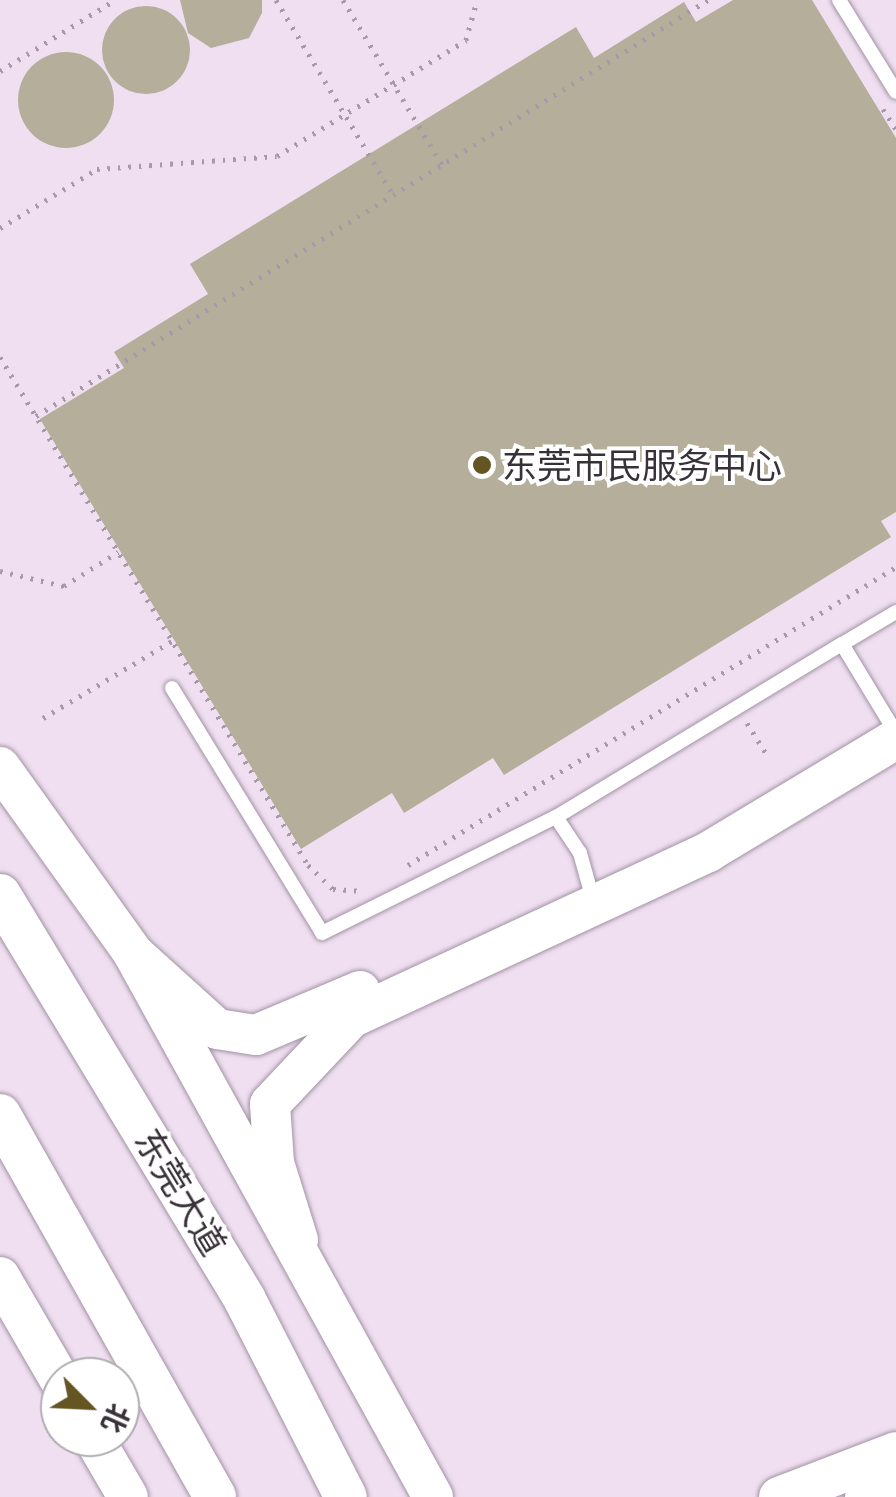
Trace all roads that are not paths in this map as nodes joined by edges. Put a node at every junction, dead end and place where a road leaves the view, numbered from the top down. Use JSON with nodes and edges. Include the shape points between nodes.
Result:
{"nodes":[{"id":1,"x":840,"y":0,"type":"edge"},
{"id":2,"x":896,"y":92,"type":"edge"},
{"id":3,"x":896,"y":612,"type":"edge"},
{"id":4,"x":842,"y":644,"type":"junction"},
{"id":5,"x":172,"y":688,"type":"dead end"},
{"id":6,"x":894,"y":727,"type":"edge"},
{"id":7,"x":0,"y":767,"type":"edge"},
{"id":8,"x":556,"y":816,"type":"junction"},
{"id":9,"x":591,"y":894,"type":"junction"},
{"id":10,"x":0,"y":895,"type":"edge"},
{"id":11,"x":133,"y":953,"type":"junction"},
{"id":12,"x":0,"y":1115,"type":"edge"},
{"id":13,"x":298,"y":1240,"type":"junction"},
{"id":14,"x":0,"y":1277,"type":"edge"},
{"id":15,"x":47,"y":1357,"type":"edge"},
{"id":16,"x":896,"y":1452,"type":"edge"},
{"id":17,"x":105,"y":1457,"type":"edge"},
{"id":18,"x":896,"y":1485,"type":"edge"},
{"id":19,"x":432,"y":1491,"type":"edge"},
{"id":20,"x":128,"y":1497,"type":"edge"},
{"id":21,"x":215,"y":1497,"type":"edge"},
{"id":22,"x":346,"y":1497,"type":"edge"},
{"id":23,"x":779,"y":1497,"type":"edge"},
{"id":24,"x":865,"y":1497,"type":"edge"}],
"edges":[{"from":1,"to":2,"type":"lane"},
{"from":3,"to":4,"type":"lane"},
{"from":4,"to":6,"type":"lane"},
{"from":4,"to":8,"type":"lane"},
{"from":5,"to":8,"type":"lane","via":[[322,933]]},
{"from":6,"to":9,"type":"street","via":[[708,852]]},
{"from":7,"to":11,"type":"street"},
{"from":8,"to":9,"type":"lane"},
{"from":9,"to":11,"type":"street","via":[[256,1035],[217,1029]]},
{"from":9,"to":13,"type":"street","via":[[351,1018],[298,1065],[270,1104],[274,1162]]},
{"from":10,"to":22,"type":"main road","name":"东莞大道","via":[[244,1300]]},
{"from":11,"to":13,"type":"street"},
{"from":12,"to":21,"type":"main road"},
{"from":13,"to":19,"type":"street"},
{"from":14,"to":15,"type":"street"},
{"from":16,"to":23,"type":"street"},
{"from":17,"to":20,"type":"street"},
{"from":18,"to":24,"type":"street"}]}
